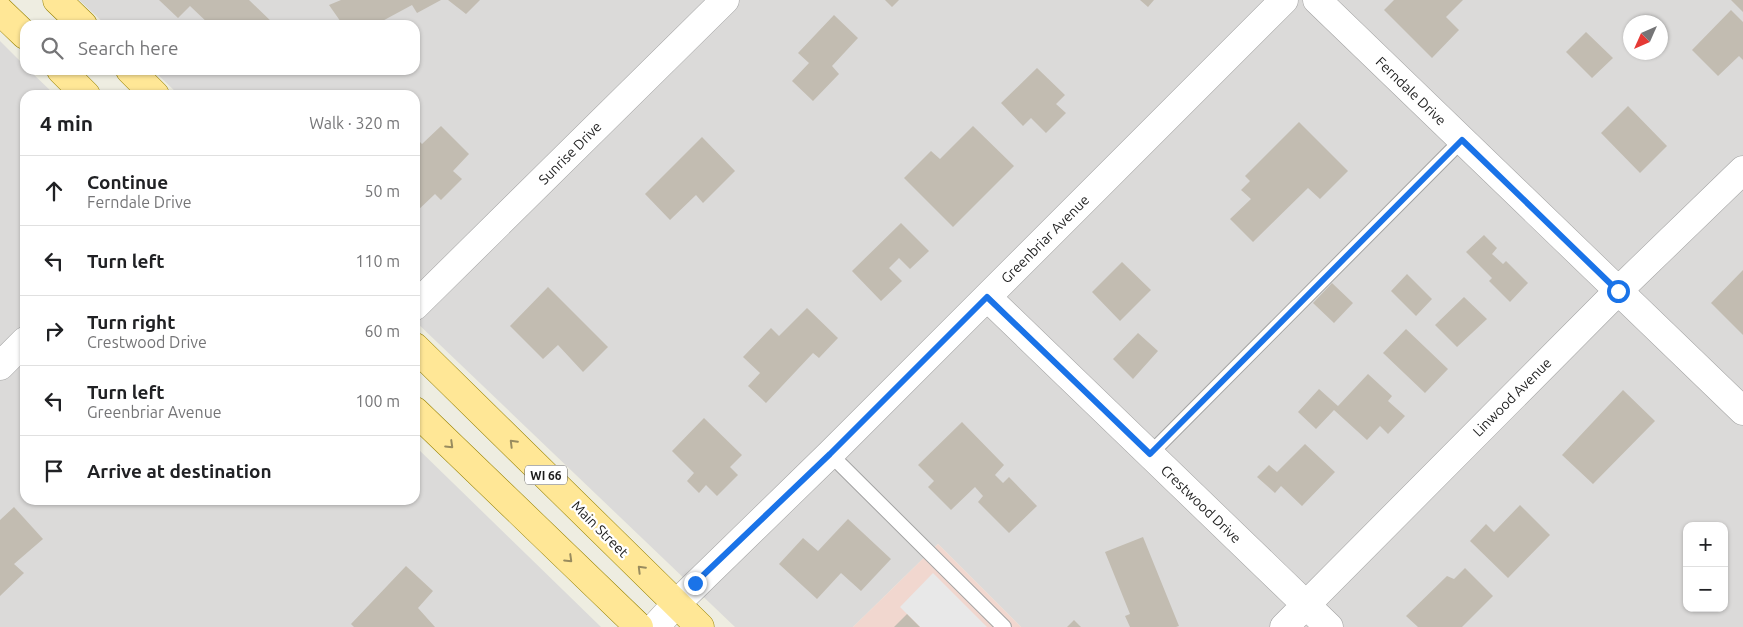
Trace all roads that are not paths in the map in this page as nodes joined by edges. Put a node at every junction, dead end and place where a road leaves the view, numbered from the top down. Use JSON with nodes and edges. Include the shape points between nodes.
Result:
{"nodes":[{"id":1,"x":57,"y":0,"type":"edge"},
{"id":2,"x":725,"y":0,"type":"edge"},
{"id":3,"x":1284,"y":0,"type":"edge"},
{"id":4,"x":1317,"y":0,"type":"edge"},
{"id":5,"x":0,"y":11,"type":"edge"},
{"id":6,"x":78,"y":20,"type":"edge"},
{"id":7,"x":20,"y":30,"type":"edge"},
{"id":8,"x":66,"y":75,"type":"edge"},
{"id":9,"x":135,"y":75,"type":"edge"},
{"id":10,"x":81,"y":90,"type":"edge"},
{"id":11,"x":150,"y":90,"type":"edge"},
{"id":12,"x":1462,"y":140,"type":"junction"},
{"id":13,"x":1743,"y":170,"type":"edge"},
{"id":14,"x":1618,"y":291,"type":"junction"},
{"id":15,"x":987,"y":297,"type":"junction"},
{"id":16,"x":420,"y":301,"type":"edge"},
{"id":17,"x":20,"y":346,"type":"edge"},
{"id":18,"x":420,"y":352,"type":"edge"},
{"id":19,"x":0,"y":366,"type":"edge"},
{"id":20,"x":1743,"y":410,"type":"edge"},
{"id":21,"x":420,"y":416,"type":"edge"},
{"id":22,"x":830,"y":454,"type":"junction"},
{"id":23,"x":1150,"y":454,"type":"junction"},
{"id":24,"x":676,"y":604,"type":"junction"},
{"id":25,"x":1306,"y":605,"type":"junction"},
{"id":26,"x":639,"y":627,"type":"edge"},
{"id":27,"x":654,"y":627,"type":"edge"},
{"id":28,"x":700,"y":627,"type":"edge"},
{"id":29,"x":1004,"y":627,"type":"edge"},
{"id":30,"x":1284,"y":627,"type":"edge"},
{"id":31,"x":1329,"y":627,"type":"edge"}],
"edges":[{"from":1,"to":6,"type":"main road"},
{"from":2,"to":16,"type":"street","name":"Sunrise Drive"},
{"from":3,"to":15,"type":"street","name":"Greenbriar Avenue"},
{"from":4,"to":12,"type":"street","name":"Ferndale Drive"},
{"from":5,"to":7,"type":"main road"},
{"from":8,"to":10,"type":"main road"},
{"from":9,"to":11,"type":"main road"},
{"from":12,"to":14,"type":"street","name":"Ferndale Drive"},
{"from":12,"to":23,"type":"lane"},
{"from":13,"to":14,"type":"street","name":"Linwood Avenue"},
{"from":14,"to":20,"type":"street","name":"Ferndale Drive"},
{"from":14,"to":25,"type":"street","name":"Linwood Avenue"},
{"from":15,"to":22,"type":"street","name":"Greenbriar Avenue"},
{"from":15,"to":23,"type":"street","name":"Crestwood Drive"},
{"from":17,"to":19,"type":"street"},
{"from":24,"to":18,"type":"main road","name":"Main Street","number":"WI 66","one_way":true},
{"from":21,"to":26,"type":"main road","one_way":true},
{"from":22,"to":24,"type":"street","name":"Greenbriar Avenue"},
{"from":22,"to":29,"type":"lane"},
{"from":23,"to":25,"type":"street","name":"Crestwood Drive"},
{"from":24,"to":27,"type":"street","name":"Greenbriar Avenue"},
{"from":24,"to":28,"type":"main road","name":"Main Street","number":"WI 66"},
{"from":25,"to":30,"type":"street","name":"Linwood Avenue"},
{"from":25,"to":31,"type":"street","name":"Crestwood Drive"}]}
